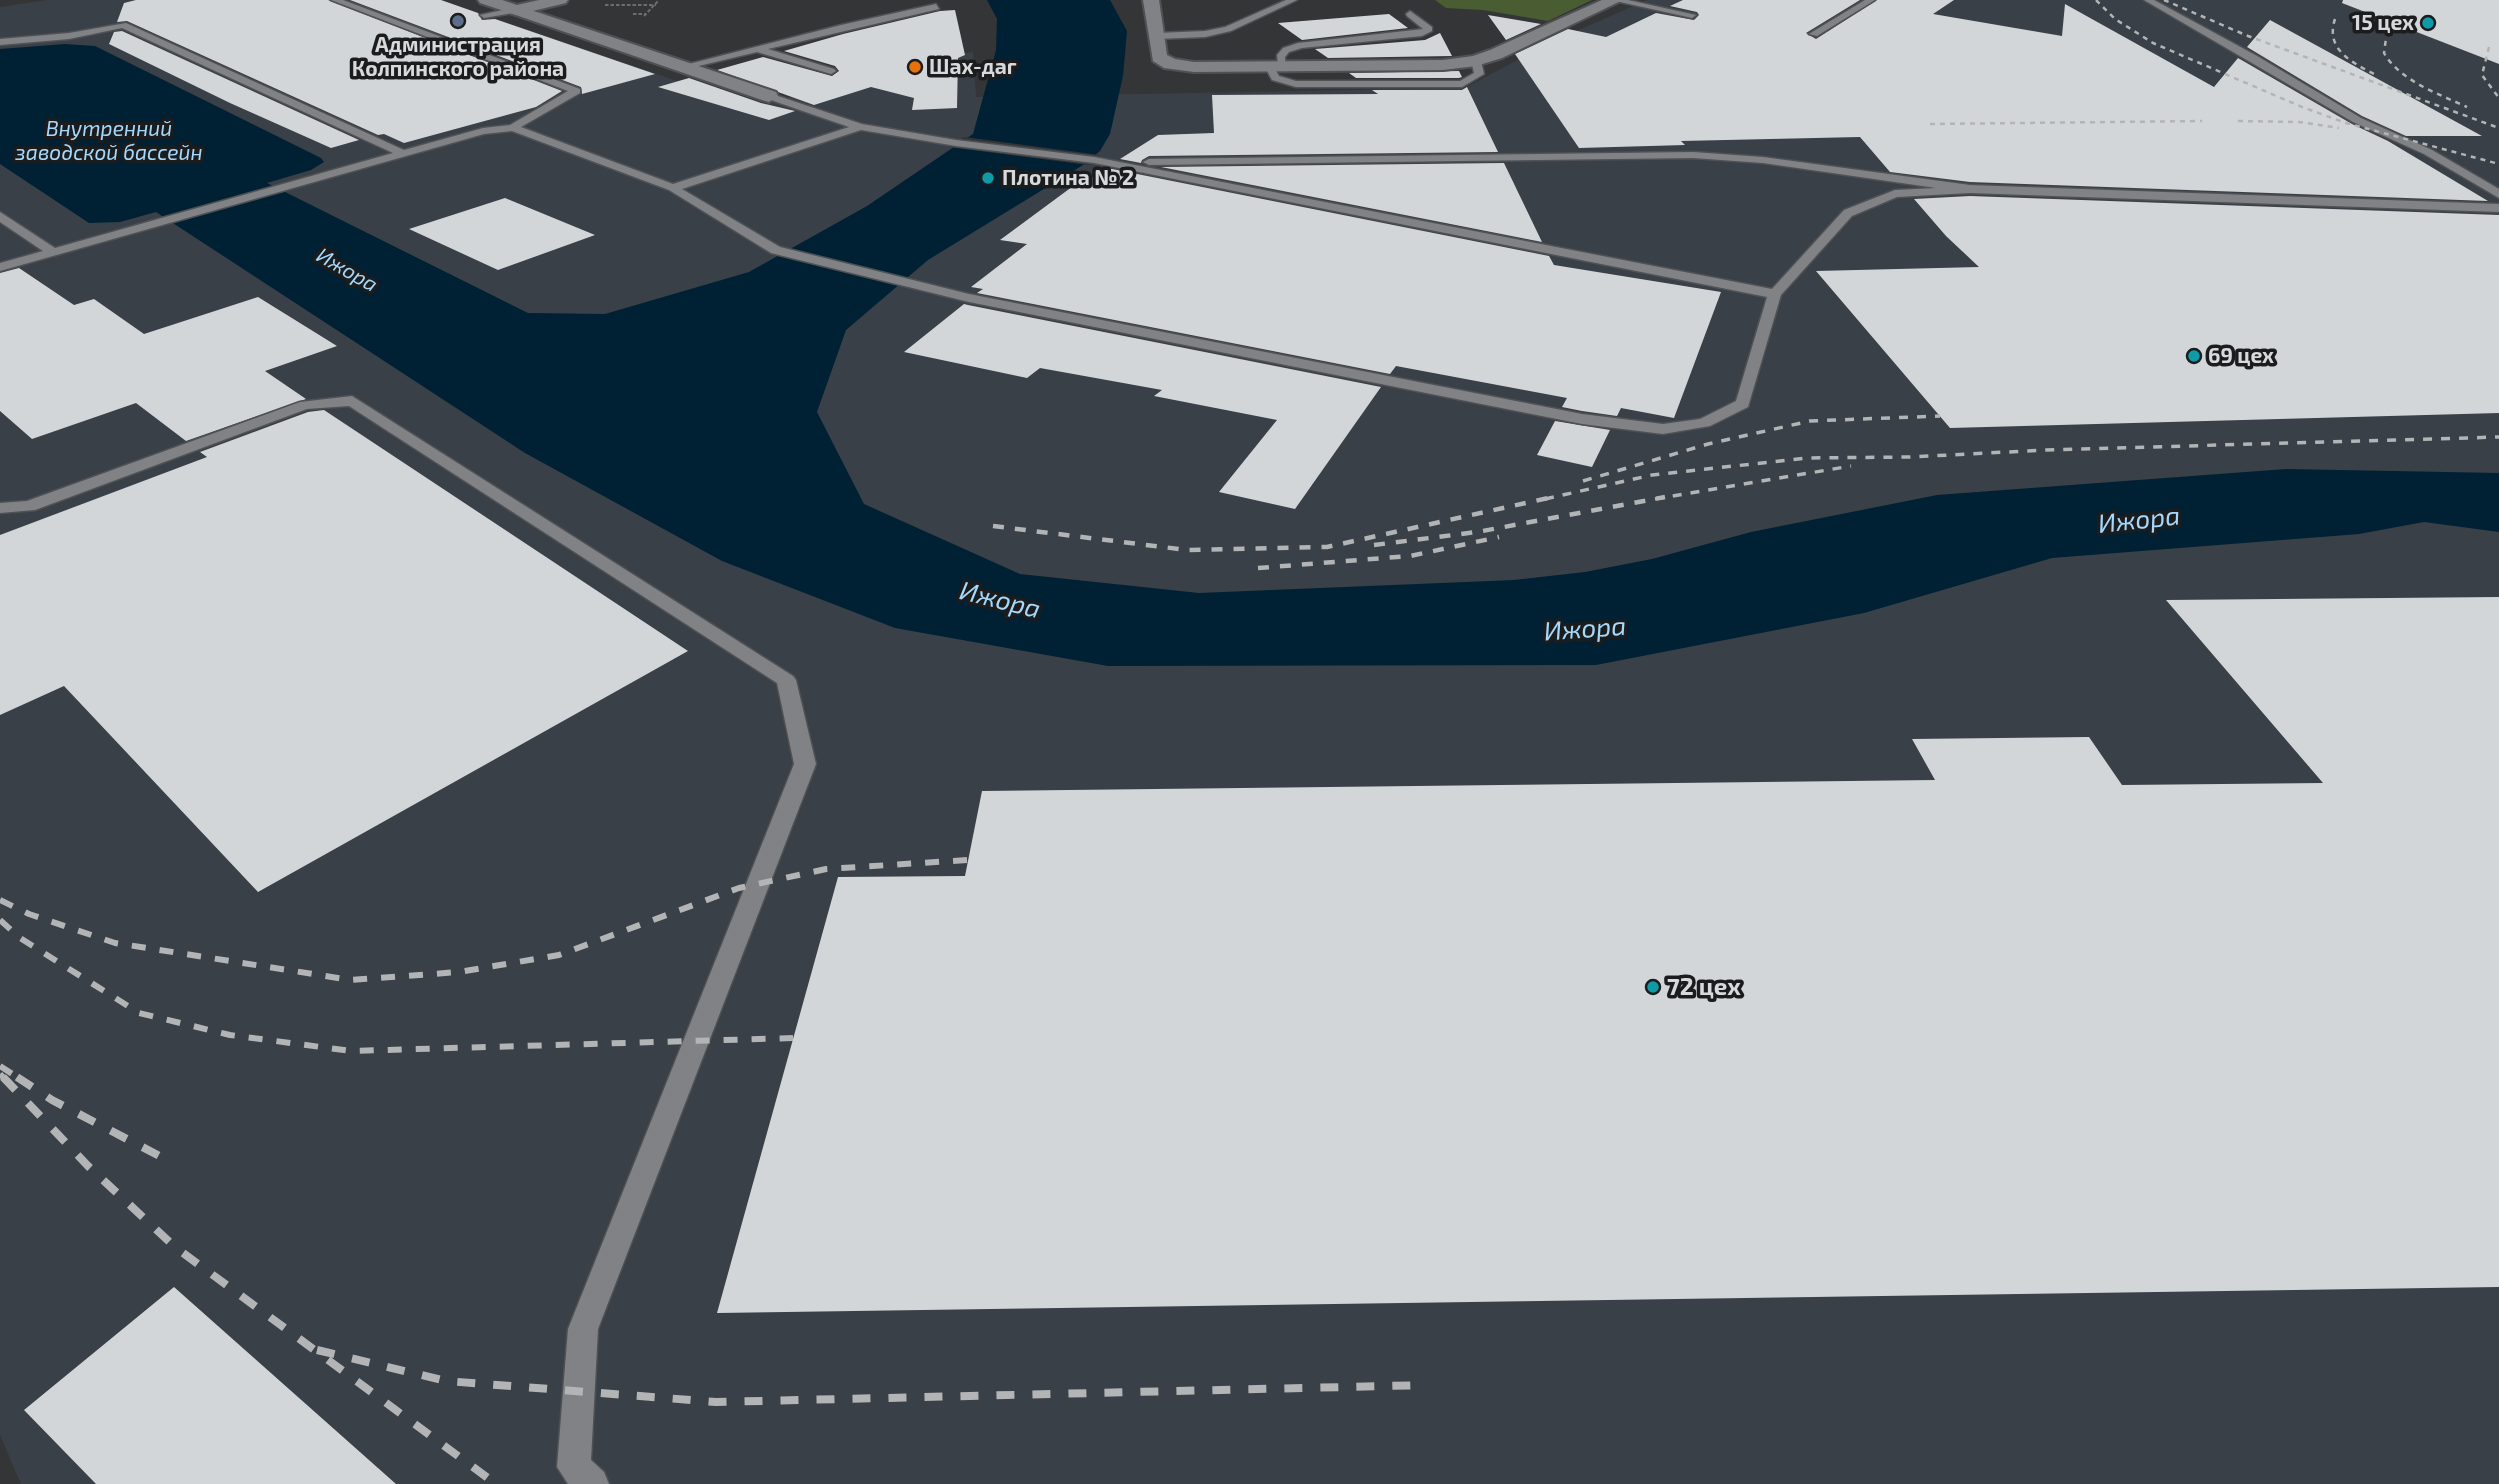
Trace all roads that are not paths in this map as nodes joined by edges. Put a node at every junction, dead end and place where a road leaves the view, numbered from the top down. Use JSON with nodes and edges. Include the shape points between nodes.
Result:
{"nodes":[{"id":1,"x":335,"y":0,"type":"edge"},
{"id":2,"x":560,"y":0,"type":"edge"},
{"id":3,"x":1152,"y":0,"type":"edge"},
{"id":4,"x":1293,"y":0,"type":"edge"},
{"id":5,"x":1615,"y":0,"type":"edge"},
{"id":6,"x":1871,"y":0,"type":"edge"},
{"id":7,"x":2148,"y":0,"type":"edge"},
{"id":8,"x":936,"y":7,"type":"dead end"},
{"id":9,"x":485,"y":8,"type":"edge"},
{"id":10,"x":516,"y":10,"type":"junction"},
{"id":11,"x":1410,"y":14,"type":"dead end"},
{"id":12,"x":1692,"y":15,"type":"dead end"},
{"id":13,"x":1814,"y":34,"type":"dead end"},
{"id":14,"x":1157,"y":36,"type":"junction"},
{"id":15,"x":0,"y":41,"type":"edge"},
{"id":16,"x":761,"y":50,"type":"junction"},
{"id":17,"x":1476,"y":61,"type":"junction"},
{"id":18,"x":682,"y":67,"type":"junction"},
{"id":19,"x":1277,"y":67,"type":"junction"},
{"id":20,"x":831,"y":71,"type":"dead end"},
{"id":21,"x":769,"y":96,"type":"joint"},
{"id":22,"x":860,"y":127,"type":"junction"},
{"id":23,"x":513,"y":128,"type":"junction"},
{"id":24,"x":404,"y":154,"type":"junction"},
{"id":25,"x":1094,"y":160,"type":"junction"},
{"id":26,"x":673,"y":188,"type":"junction"},
{"id":27,"x":1970,"y":188,"type":"junction"},
{"id":28,"x":2499,"y":194,"type":"edge"},
{"id":29,"x":2499,"y":208,"type":"edge"},
{"id":30,"x":0,"y":216,"type":"edge"},
{"id":31,"x":53,"y":252,"type":"junction"},
{"id":32,"x":0,"y":267,"type":"edge"},
{"id":33,"x":1775,"y":294,"type":"junction"},
{"id":34,"x":0,"y":508,"type":"edge"},
{"id":35,"x":592,"y":1484,"type":"edge"}],
"edges":[{"from":1,"to":23,"type":"lane","via":[[576,91]]},
{"from":2,"to":10,"type":"street"},
{"from":3,"to":14,"type":"street"},
{"from":4,"to":14,"type":"lane","via":[[1228,29]]},
{"from":5,"to":12,"type":"lane"},
{"from":5,"to":17,"type":"street"},
{"from":6,"to":13,"type":"lane"},
{"from":7,"to":28,"type":"lane","via":[[2357,120],[2428,152]]},
{"from":8,"to":16,"type":"lane"},
{"from":9,"to":10,"type":"street"},
{"from":10,"to":18,"type":"street"},
{"from":11,"to":19,"type":"lane","via":[[1429,29],[1301,45],[1286,50]]},
{"from":14,"to":19,"type":"street","via":[[1159,57],[1171,64]]},
{"from":15,"to":24,"type":"lane","via":[[123,26]]},
{"from":16,"to":18,"type":"lane"},
{"from":16,"to":20,"type":"lane"},
{"from":17,"to":19,"type":"street"},
{"from":17,"to":19,"type":"lane","via":[[1479,74],[1462,84],[1298,87],[1275,78]]},
{"from":18,"to":21,"type":"street"},
{"from":21,"to":22,"type":"lane"},
{"from":22,"to":25,"type":"lane"},
{"from":22,"to":26,"type":"lane"},
{"from":23,"to":24,"type":"lane","via":[[483,131]]},
{"from":23,"to":26,"type":"lane"},
{"from":24,"to":31,"type":"lane"},
{"from":25,"to":27,"type":"lane","via":[[1693,155]]},
{"from":25,"to":33,"type":"lane"},
{"from":26,"to":33,"type":"lane","via":[[776,250],[918,286],[1582,419],[1663,429],[1704,422],[1743,404]]},
{"from":27,"to":29,"type":"lane"},
{"from":27,"to":33,"type":"lane","via":[[1895,194],[1848,213]]},
{"from":30,"to":31,"type":"lane"},
{"from":31,"to":32,"type":"lane"},
{"from":34,"to":35,"type":"lane","via":[[29,506],[306,405],[352,401],[786,680],[805,764],[583,1329],[574,1467]]}]}
